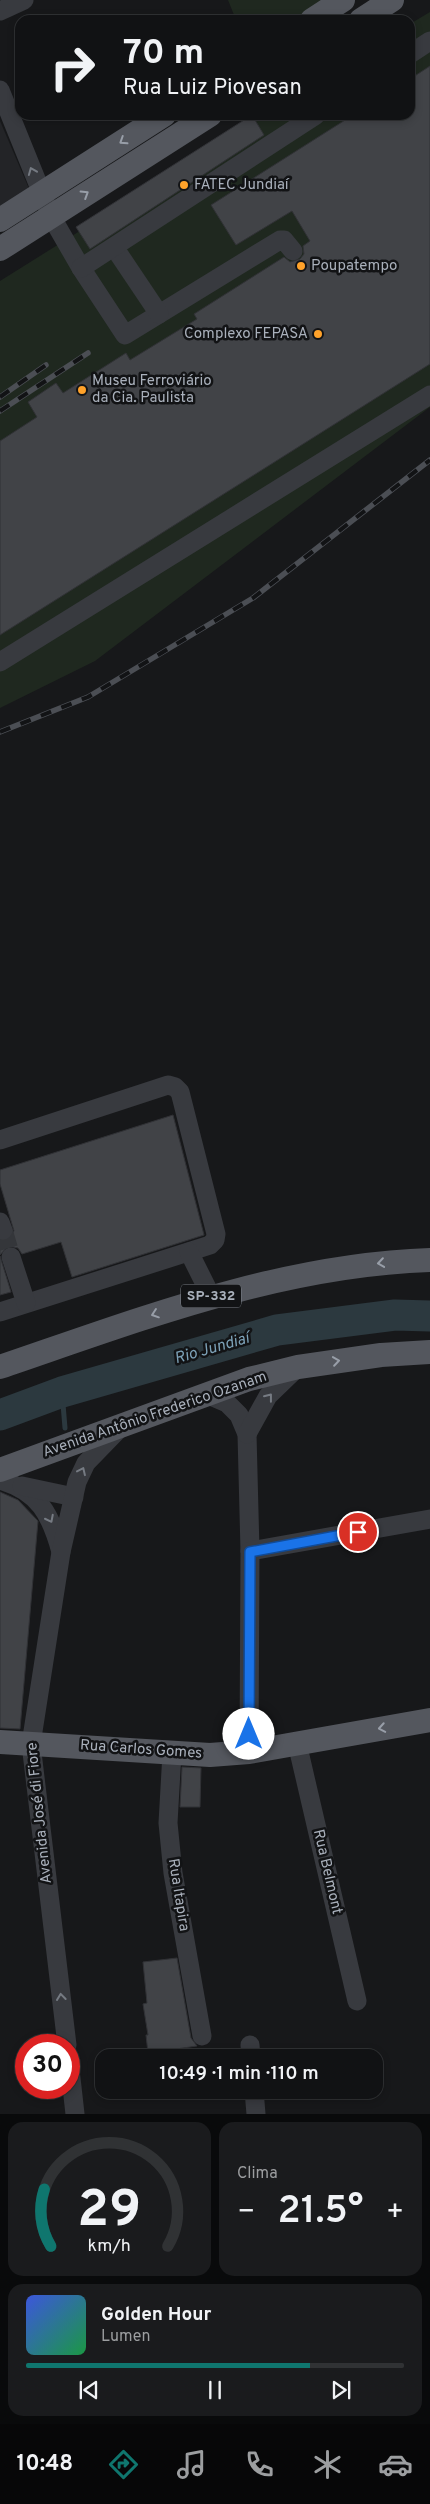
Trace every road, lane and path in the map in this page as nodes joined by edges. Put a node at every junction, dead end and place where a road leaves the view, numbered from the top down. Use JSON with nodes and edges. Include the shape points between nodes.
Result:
{"nodes":[{"id":1,"x":24,"y":0,"type":"edge"},
{"id":2,"x":343,"y":0,"type":"edge"},
{"id":3,"x":392,"y":0,"type":"edge"},
{"id":4,"x":0,"y":11,"type":"edge"},
{"id":5,"x":320,"y":15,"type":"edge"},
{"id":6,"x":369,"y":15,"type":"edge"},
{"id":7,"x":430,"y":41,"type":"edge"},
{"id":8,"x":415,"y":51,"type":"edge"},
{"id":9,"x":0,"y":90,"type":"edge"},
{"id":10,"x":156,"y":120,"type":"edge"},
{"id":11,"x":202,"y":120,"type":"edge"},
{"id":12,"x":308,"y":120,"type":"edge"},
{"id":13,"x":41,"y":194,"type":"junction"},
{"id":14,"x":51,"y":216,"type":"junction"},
{"id":15,"x":0,"y":220,"type":"edge"},
{"id":16,"x":114,"y":247,"type":"junction"},
{"id":17,"x":0,"y":249,"type":"edge"},
{"id":18,"x":293,"y":251,"type":"dead end"},
{"id":19,"x":81,"y":268,"type":"junction"},
{"id":20,"x":159,"y":314,"type":"junction"},
{"id":21,"x":430,"y":395,"type":"edge"},
{"id":22,"x":0,"y":662,"type":"edge"},
{"id":23,"x":0,"y":1140,"type":"edge"},
{"id":24,"x":189,"y":1252,"type":"junction"},
{"id":25,"x":11,"y":1258,"type":"tunnel mouth"},
{"id":26,"x":430,"y":1260,"type":"edge"},
{"id":27,"x":211,"y":1296,"type":"junction"},
{"id":28,"x":26,"y":1303,"type":"junction"},
{"id":29,"x":0,"y":1312,"type":"edge"},
{"id":30,"x":430,"y":1352,"type":"edge"},
{"id":31,"x":0,"y":1367,"type":"edge"},
{"id":32,"x":298,"y":1367,"type":"junction"},
{"id":33,"x":206,"y":1394,"type":"junction"},
{"id":34,"x":122,"y":1425,"type":"junction"},
{"id":35,"x":248,"y":1434,"type":"junction"},
{"id":36,"x":0,"y":1470,"type":"edge"},
{"id":37,"x":9,"y":1482,"type":"edge"},
{"id":38,"x":74,"y":1497,"type":"junction"},
{"id":39,"x":430,"y":1519,"type":"edge"},
{"id":40,"x":61,"y":1552,"type":"junction"},
{"id":41,"x":250,"y":1552,"type":"junction"},
{"id":42,"x":430,"y":1720,"type":"edge"},
{"id":43,"x":0,"y":1742,"type":"edge"},
{"id":44,"x":297,"y":1743,"type":"junction"},
{"id":45,"x":31,"y":1744,"type":"junction"},
{"id":46,"x":248,"y":1752,"type":"junction"},
{"id":47,"x":172,"y":1754,"type":"junction"},
{"id":48,"x":357,"y":2001,"type":"dead end"},
{"id":49,"x":66,"y":2034,"type":"edge"},
{"id":50,"x":202,"y":2036,"type":"dead end"},
{"id":51,"x":73,"y":2099,"type":"edge"},
{"id":52,"x":255,"y":2099,"type":"edge"},
{"id":53,"x":75,"y":2114,"type":"edge"},
{"id":54,"x":256,"y":2114,"type":"edge"}],
"edges":[{"from":1,"to":4,"type":"street"},
{"from":2,"to":5,"type":"main road"},
{"from":3,"to":6,"type":"main road"},
{"from":7,"to":8,"type":"street"},
{"from":13,"to":9,"type":"street","one_way":true},
{"from":10,"to":13,"type":"main road","one_way":true},
{"from":14,"to":11,"type":"main road","one_way":true},
{"from":12,"to":16,"type":"street"},
{"from":13,"to":14,"type":"street"},
{"from":13,"to":15,"type":"main road"},
{"from":14,"to":17,"type":"main road"},
{"from":14,"to":19,"type":"street"},
{"from":16,"to":19,"type":"street"},
{"from":16,"to":20,"type":"street"},
{"from":18,"to":20,"type":"street","via":[[284,240],[280,240]]},
{"from":19,"to":20,"type":"street","via":[[125,334]]},
{"from":21,"to":22,"type":"street"},
{"from":23,"to":24,"type":"street","via":[[168,1086],[175,1087],[180,1092],[216,1234],[210,1245]]},
{"from":24,"to":27,"type":"street"},
{"from":24,"to":28,"type":"street"},
{"from":25,"to":28,"type":"street"},
{"from":26,"to":27,"type":"main road","number":"SP-332","one_way":true,"via":[[302,1274]]},
{"from":27,"to":31,"type":"main road","number":"SP-332","one_way":true},
{"from":28,"to":29,"type":"street"},
{"from":32,"to":30,"type":"main road","name":"Avenida Antônio Frederico Ozanam","one_way":true,"via":[[380,1355]]},
{"from":32,"to":33,"type":"main road","name":"Avenida Antônio Frederico Ozanam"},
{"from":35,"to":32,"type":"street","one_way":true,"via":[[268,1396]]},
{"from":33,"to":34,"type":"main road","name":"Avenida Antônio Frederico Ozanam"},
{"from":33,"to":35,"type":"street","via":[[227,1404],[239,1415]]},
{"from":34,"to":36,"type":"main road","name":"Avenida Antônio Frederico Ozanam"},
{"from":38,"to":34,"type":"street","name":"Avenida José di Fiore","one_way":true,"via":[[86,1463]]},
{"from":35,"to":41,"type":"street"},
{"from":37,"to":38,"type":"street"},
{"from":37,"to":40,"type":"street","one_way":true,"via":[[43,1507],[53,1523]]},
{"from":38,"to":40,"type":"street","name":"Avenida José di Fiore"},
{"from":39,"to":41,"type":"street"},
{"from":40,"to":45,"type":"street","name":"Avenida José di Fiore"},
{"from":41,"to":46,"type":"street"},
{"from":42,"to":44,"type":"main road","name":"Rua Carlos Gomes","one_way":true},
{"from":43,"to":45,"type":"main road","name":"Rua Carlos Gomes"},
{"from":44,"to":46,"type":"main road","name":"Rua Carlos Gomes"},
{"from":44,"to":48,"type":"street","name":"Rua Belmont"},
{"from":45,"to":47,"type":"main road","name":"Rua Carlos Gomes"},
{"from":49,"to":45,"type":"street","name":"Avenida José di Fiore","one_way":true},
{"from":46,"to":47,"type":"main road","name":"Rua Carlos Gomes"},
{"from":47,"to":50,"type":"street","name":"Rua Itapira","via":[[168,1823],[172,1873]]},
{"from":51,"to":53,"type":"street"},
{"from":52,"to":54,"type":"street"}]}
